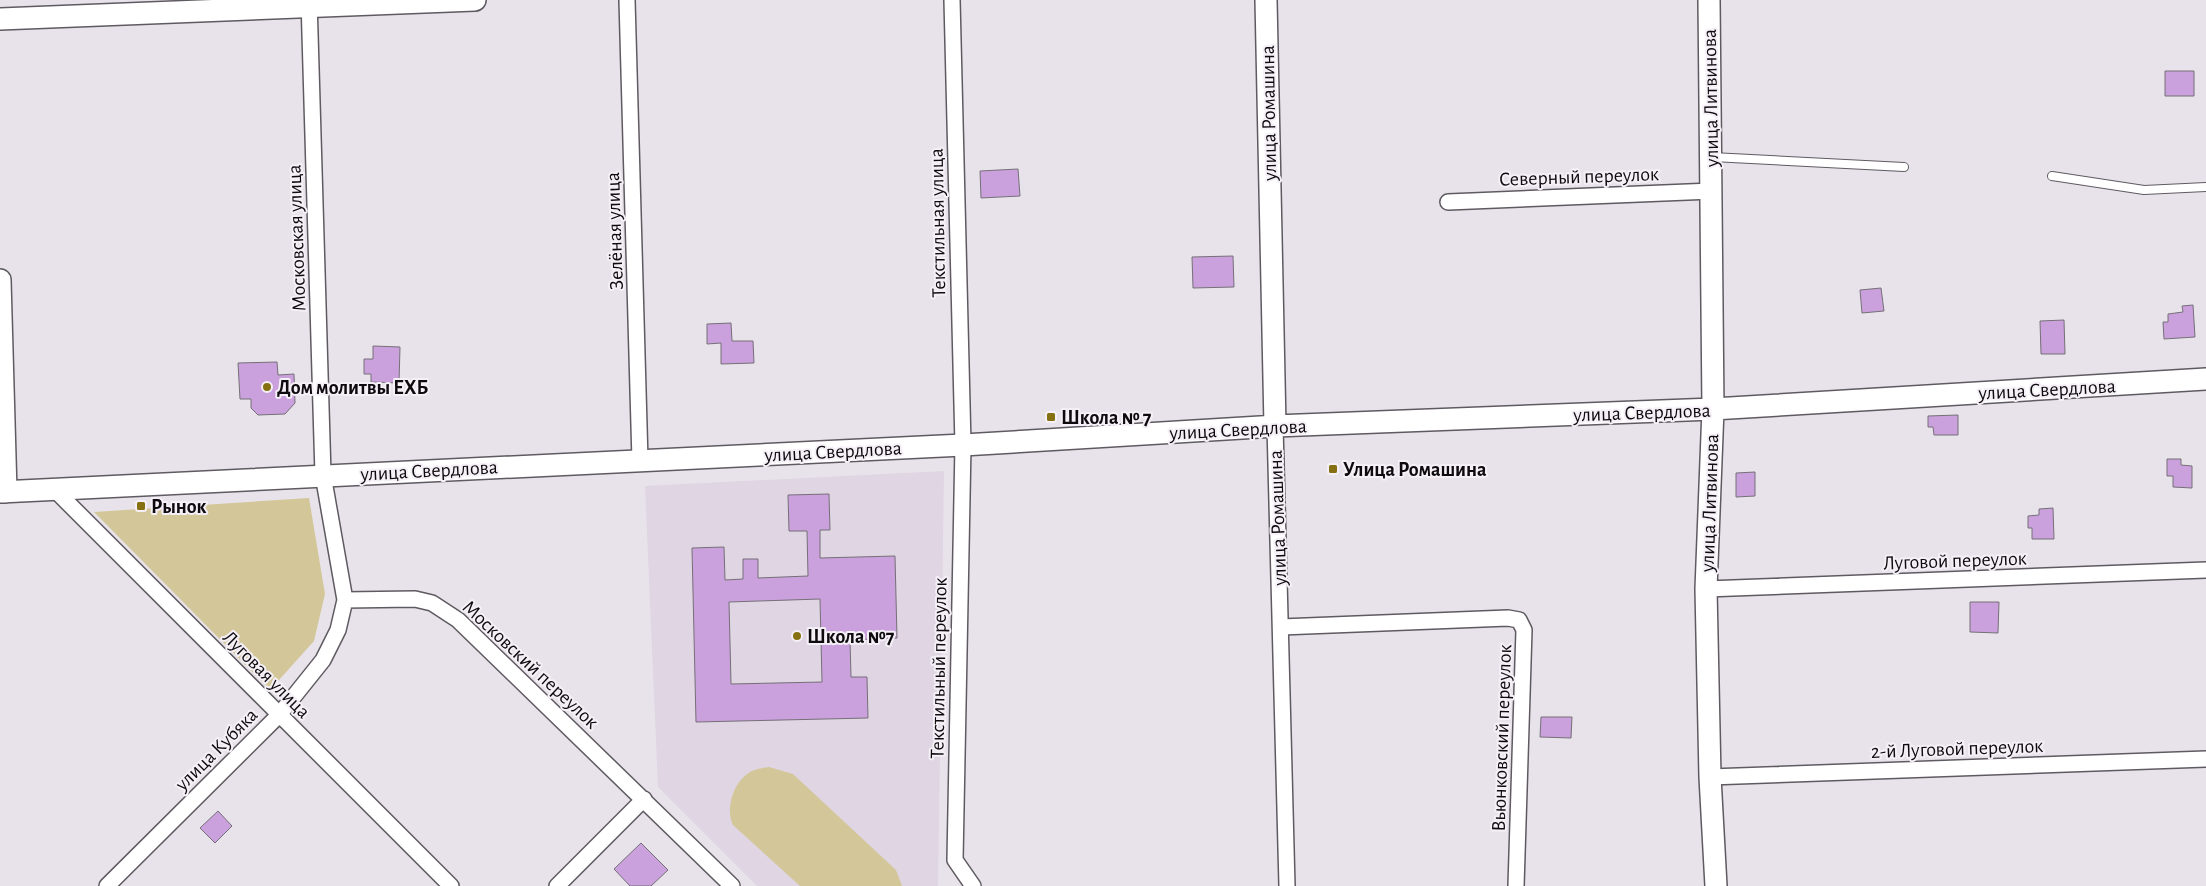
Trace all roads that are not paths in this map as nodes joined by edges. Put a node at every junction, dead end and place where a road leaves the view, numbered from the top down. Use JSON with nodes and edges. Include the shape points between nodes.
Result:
{"nodes":[{"id":1,"x":475,"y":0,"type":"edge"},
{"id":2,"x":627,"y":0,"type":"edge"},
{"id":3,"x":952,"y":0,"type":"edge"},
{"id":4,"x":1266,"y":0,"type":"edge"},
{"id":5,"x":1709,"y":0,"type":"edge"},
{"id":6,"x":309,"y":4,"type":"edge"},
{"id":7,"x":0,"y":19,"type":"edge"},
{"id":8,"x":1711,"y":156,"type":"junction"},
{"id":9,"x":1904,"y":168,"type":"dead end"},
{"id":10,"x":2052,"y":176,"type":"dead end"},
{"id":11,"x":2206,"y":187,"type":"edge"},
{"id":12,"x":1712,"y":191,"type":"junction"},
{"id":13,"x":1448,"y":202,"type":"dead end"},
{"id":14,"x":0,"y":280,"type":"edge"},
{"id":15,"x":2206,"y":379,"type":"edge"},
{"id":16,"x":1713,"y":409,"type":"junction"},
{"id":17,"x":1275,"y":426,"type":"junction"},
{"id":18,"x":962,"y":444,"type":"junction"},
{"id":19,"x":640,"y":461,"type":"junction"},
{"id":20,"x":323,"y":475,"type":"junction"},
{"id":21,"x":55,"y":490,"type":"junction"},
{"id":22,"x":3,"y":492,"type":"edge"},
{"id":23,"x":2206,"y":570,"type":"edge"},
{"id":24,"x":1706,"y":589,"type":"junction"},
{"id":25,"x":345,"y":600,"type":"junction"},
{"id":26,"x":1281,"y":627,"type":"junction"},
{"id":27,"x":279,"y":715,"type":"junction"},
{"id":28,"x":2206,"y":759,"type":"edge"},
{"id":29,"x":1710,"y":777,"type":"junction"},
{"id":30,"x":644,"y":799,"type":"junction"},
{"id":31,"x":107,"y":886,"type":"edge"},
{"id":32,"x":451,"y":886,"type":"edge"},
{"id":33,"x":557,"y":886,"type":"edge"},
{"id":34,"x":732,"y":886,"type":"edge"},
{"id":35,"x":973,"y":886,"type":"edge"},
{"id":36,"x":1287,"y":886,"type":"edge"},
{"id":37,"x":1516,"y":886,"type":"edge"},
{"id":38,"x":1716,"y":886,"type":"edge"}],
"edges":[{"from":1,"to":6,"type":"main road"},
{"from":2,"to":19,"type":"street","name":"Зелёная улица"},
{"from":3,"to":18,"type":"street","name":"Текстильная улица"},
{"from":4,"to":17,"type":"main road","name":"улица Ромашина"},
{"from":5,"to":8,"type":"main road","name":"улица Литвинова"},
{"from":6,"to":7,"type":"main road"},
{"from":6,"to":20,"type":"street","name":"Московская улица"},
{"from":8,"to":9,"type":"lane"},
{"from":8,"to":12,"type":"main road","name":"улица Литвинова"},
{"from":10,"to":11,"type":"lane","via":[[2144,190]]},
{"from":12,"to":13,"type":"street","name":"Северный переулок"},
{"from":12,"to":16,"type":"main road","name":"улица Литвинова"},
{"from":14,"to":22,"type":"main road"},
{"from":15,"to":16,"type":"main road","name":"улица Свердлова"},
{"from":16,"to":17,"type":"main road","name":"улица Свердлова"},
{"from":16,"to":24,"type":"main road","name":"улица Литвинова"},
{"from":17,"to":18,"type":"main road","name":"улица Свердлова"},
{"from":17,"to":26,"type":"street","name":"улица Ромашина"},
{"from":18,"to":19,"type":"main road","name":"улица Свердлова"},
{"from":18,"to":35,"type":"street","name":"Текстильный переулок","via":[[955,860]]},
{"from":19,"to":20,"type":"main road","name":"улица Свердлова"},
{"from":20,"to":21,"type":"main road","name":"улица Свердлова"},
{"from":20,"to":25,"type":"street"},
{"from":21,"to":22,"type":"main road","name":"улица Свердлова"},
{"from":21,"to":27,"type":"street","name":"Луговая улица"},
{"from":23,"to":24,"type":"street","name":"Луговой переулок"},
{"from":24,"to":29,"type":"main road","name":"улица Литвинова"},
{"from":25,"to":27,"type":"street","name":"улица Кубяка","via":[[338,630],[323,660]]},
{"from":25,"to":30,"type":"street","name":"Московский переулок","via":[[415,599],[432,603],[458,620]]},
{"from":26,"to":36,"type":"street","name":"улица Ромашина"},
{"from":26,"to":37,"type":"street","name":"Вьюнковский переулок","via":[[1519,620],[1524,630]]},
{"from":27,"to":31,"type":"street","name":"улица Кубяка"},
{"from":27,"to":32,"type":"street","name":"Луговая улица"},
{"from":28,"to":29,"type":"street","name":"2-й Луговой переулок"},
{"from":29,"to":38,"type":"main road","name":"улица Литвинова"},
{"from":30,"to":33,"type":"street"},
{"from":30,"to":34,"type":"street","name":"Московский переулок"}]}
